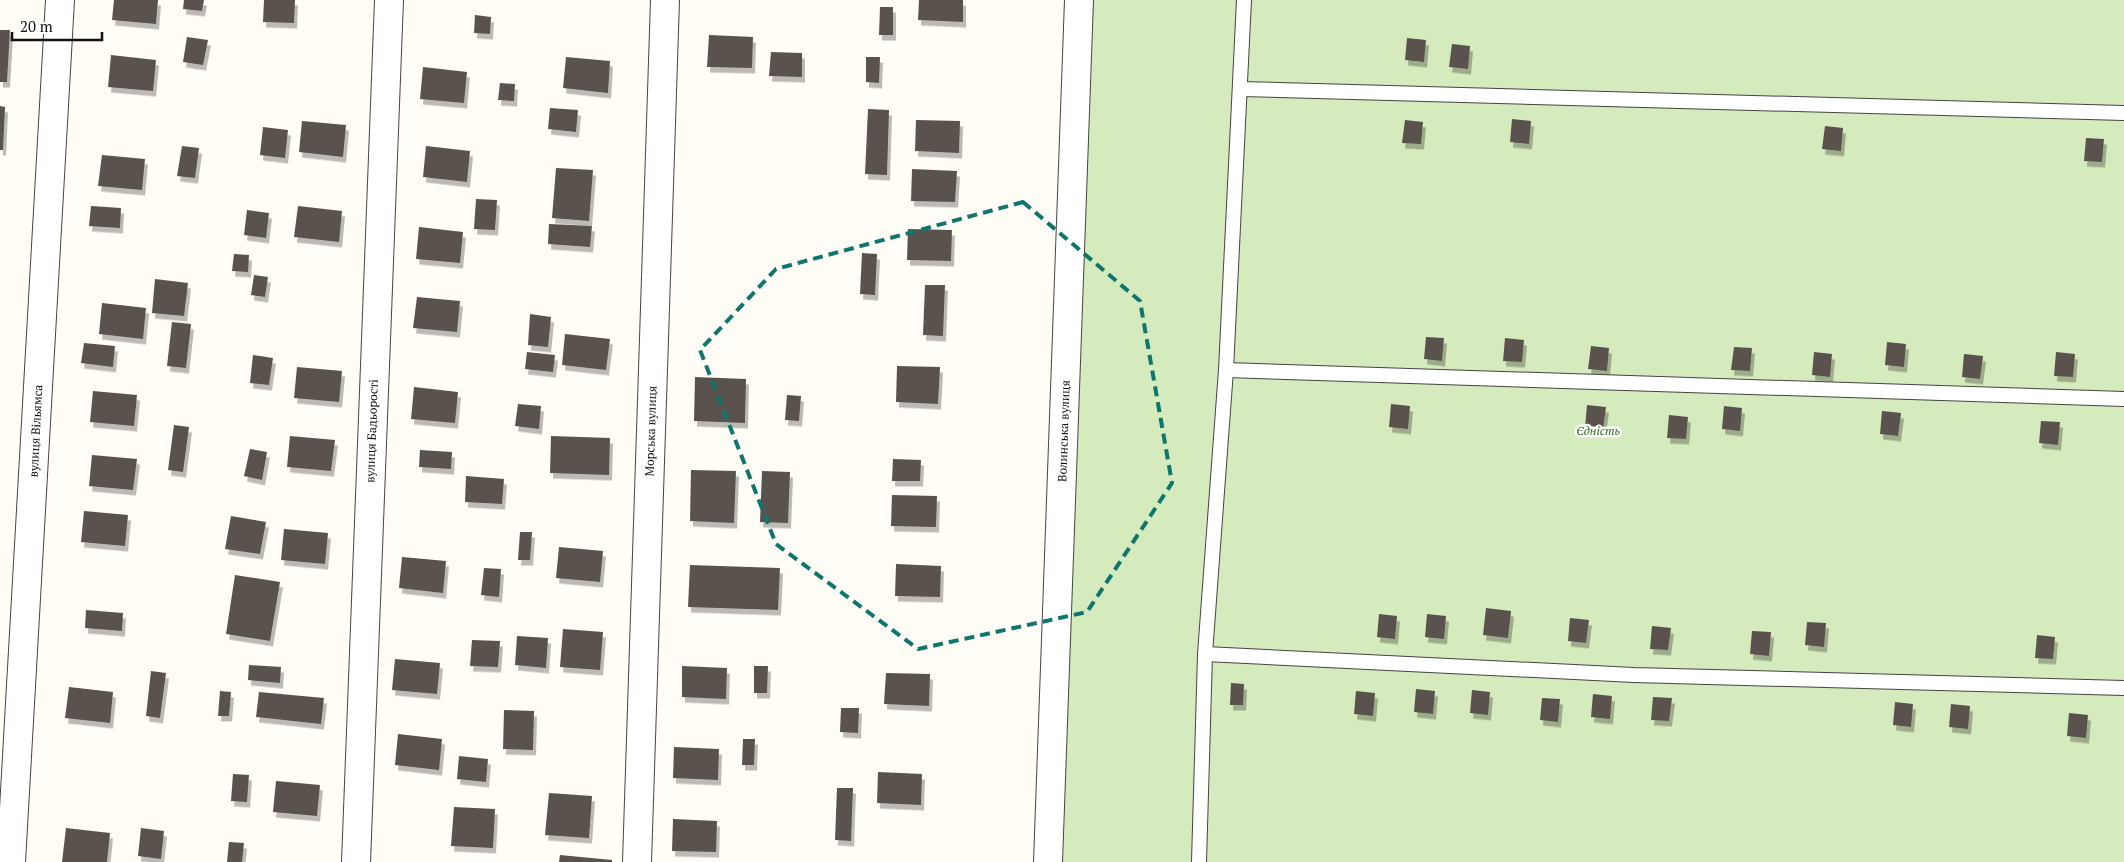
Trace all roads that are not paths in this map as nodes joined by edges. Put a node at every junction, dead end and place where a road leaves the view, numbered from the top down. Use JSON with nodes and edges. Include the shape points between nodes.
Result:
{"nodes":[{"id":1,"x":60,"y":0,"type":"edge"},
{"id":2,"x":389,"y":0,"type":"edge"},
{"id":3,"x":665,"y":0,"type":"edge"},
{"id":4,"x":1079,"y":0,"type":"edge"},
{"id":5,"x":1244,"y":0,"type":"edge"},
{"id":6,"x":1240,"y":89,"type":"junction"},
{"id":7,"x":2124,"y":114,"type":"edge"},
{"id":8,"x":1226,"y":370,"type":"junction"},
{"id":9,"x":2124,"y":399,"type":"edge"},
{"id":10,"x":1204,"y":654,"type":"junction"},
{"id":11,"x":2124,"y":688,"type":"edge"},
{"id":12,"x":11,"y":862,"type":"edge"},
{"id":13,"x":356,"y":862,"type":"edge"},
{"id":14,"x":637,"y":862,"type":"edge"},
{"id":15,"x":1048,"y":862,"type":"edge"},
{"id":16,"x":1199,"y":862,"type":"edge"}],
"edges":[{"from":1,"to":12,"type":"street","name":"вулиця Вільямса"},
{"from":2,"to":13,"type":"street","name":"вулиця Бадьорості"},
{"from":3,"to":14,"type":"street","name":"Морська вулиця"},
{"from":4,"to":15,"type":"street","name":"Волинська вулиця"},
{"from":5,"to":6,"type":"lane"},
{"from":6,"to":7,"type":"lane"},
{"from":6,"to":8,"type":"lane"},
{"from":8,"to":9,"type":"lane"},
{"from":8,"to":10,"type":"lane"},
{"from":10,"to":11,"type":"lane","via":[[1634,675]]},
{"from":10,"to":16,"type":"lane"}]}
